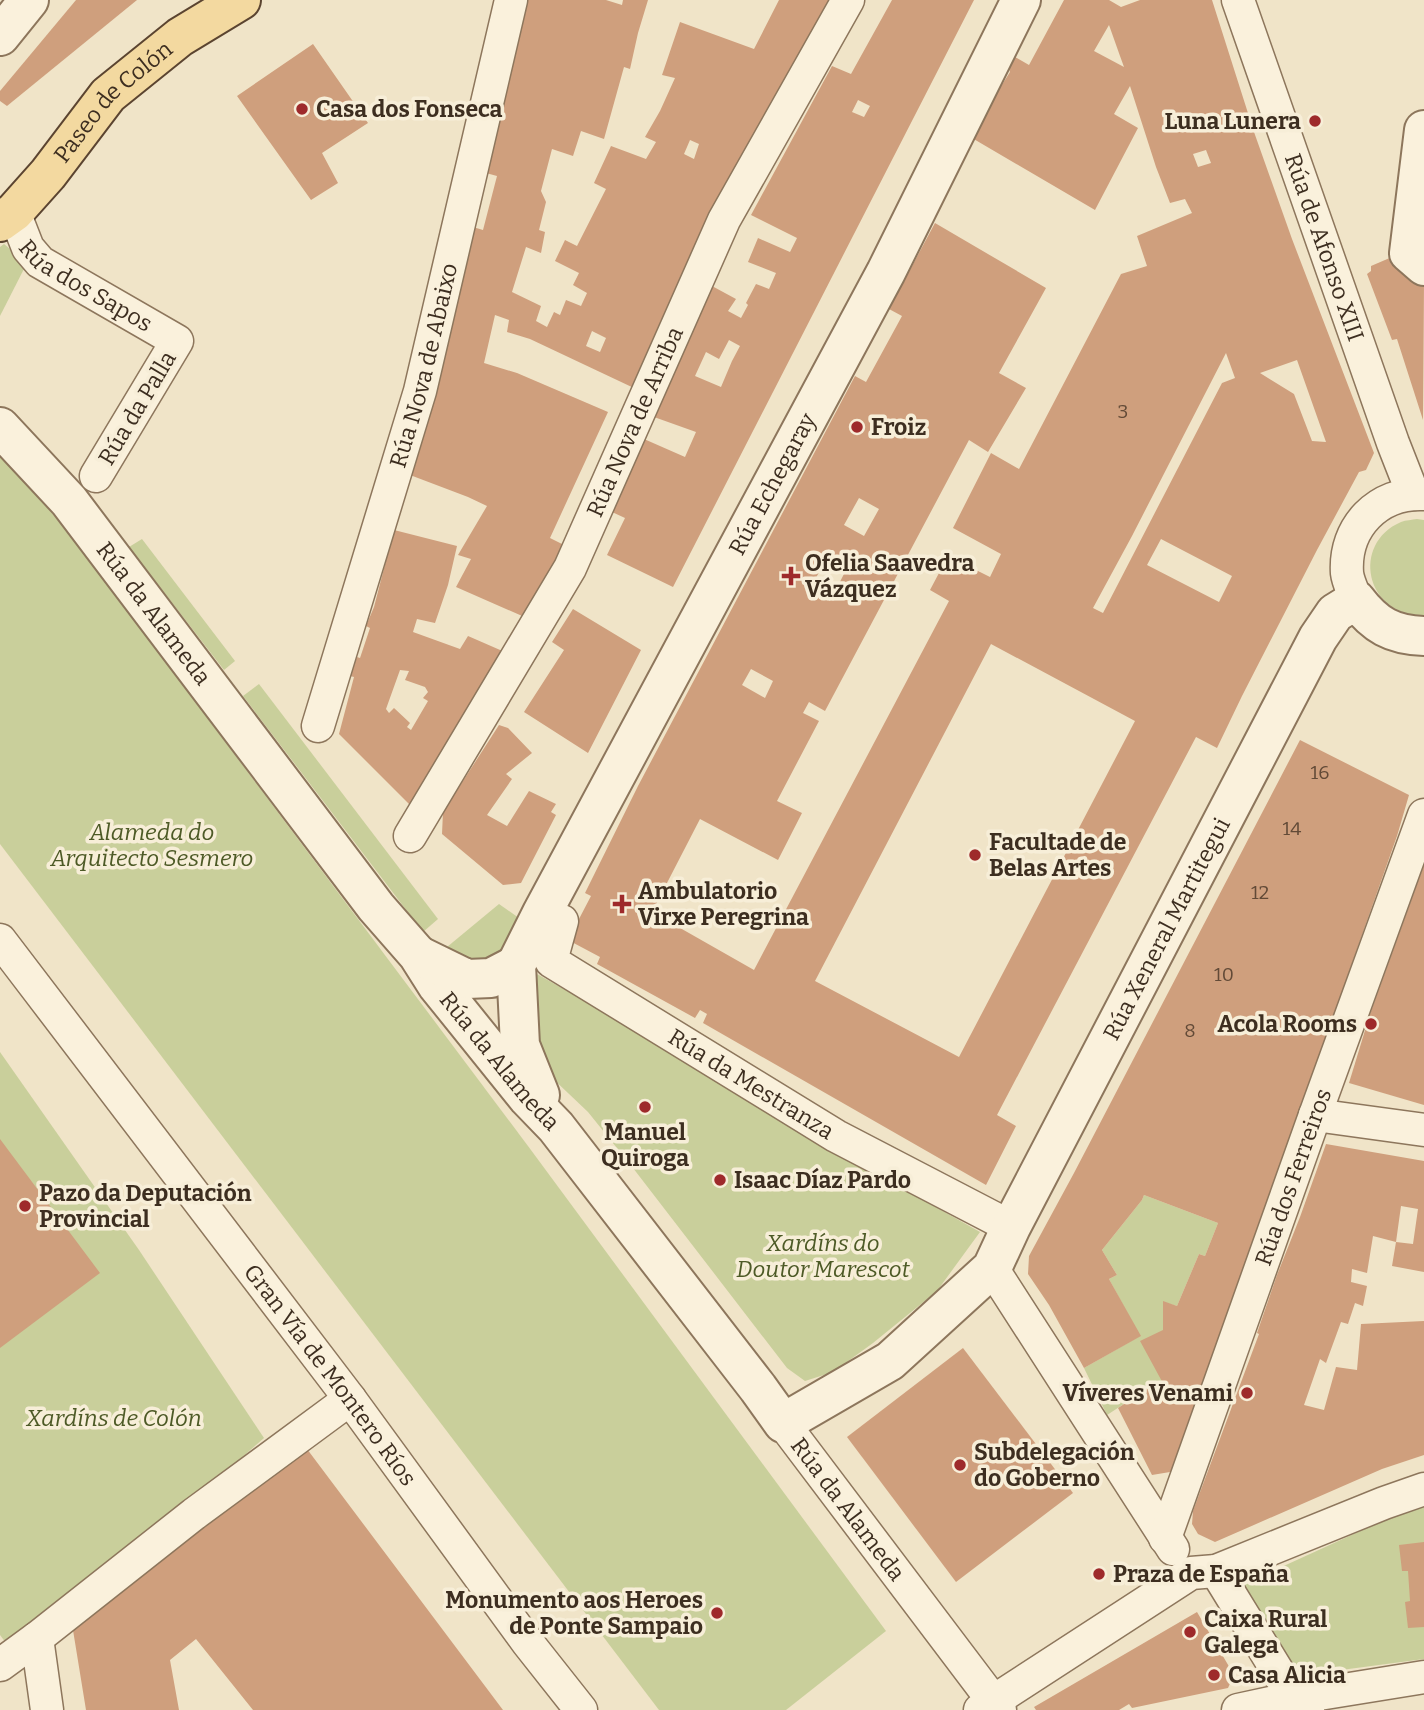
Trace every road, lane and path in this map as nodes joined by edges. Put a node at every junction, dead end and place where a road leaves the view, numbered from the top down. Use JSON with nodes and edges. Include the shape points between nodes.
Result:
{"nodes":[{"id":1,"x":29,"y":0,"type":"edge"},
{"id":2,"x":241,"y":0,"type":"edge"},
{"id":3,"x":511,"y":0,"type":"edge"},
{"id":4,"x":848,"y":0,"type":"edge"},
{"id":5,"x":1021,"y":0,"type":"edge"},
{"id":6,"x":1238,"y":0,"type":"edge"},
{"id":7,"x":0,"y":36,"type":"edge"},
{"id":8,"x":1424,"y":130,"type":"edge"},
{"id":9,"x":7,"y":217,"type":"edge"},
{"id":10,"x":1424,"y":266,"type":"edge"},
{"id":11,"x":177,"y":341,"type":"joint"},
{"id":12,"x":0,"y":427,"type":"edge"},
{"id":13,"x":96,"y":476,"type":"dead end"},
{"id":14,"x":1418,"y":494,"type":"edge"},
{"id":15,"x":1356,"y":600,"type":"junction"},
{"id":16,"x":1424,"y":636,"type":"edge"},
{"id":17,"x":318,"y":726,"type":"dead end"},
{"id":18,"x":1424,"y":815,"type":"edge"},
{"id":19,"x":410,"y":836,"type":"dead end"},
{"id":20,"x":542,"y":913,"type":"junction"},
{"id":21,"x":0,"y":940,"type":"edge"},
{"id":22,"x":418,"y":956,"type":"junction"},
{"id":23,"x":516,"y":965,"type":"junction"},
{"id":24,"x":1315,"y":1115,"type":"junction"},
{"id":25,"x":556,"y":1127,"type":"junction"},
{"id":26,"x":1424,"y":1130,"type":"edge"},
{"id":27,"x":1011,"y":1227,"type":"junction"},
{"id":28,"x":992,"y":1268,"type":"junction"},
{"id":29,"x":350,"y":1399,"type":"junction"},
{"id":30,"x":783,"y":1423,"type":"junction"},
{"id":31,"x":1424,"y":1489,"type":"edge"},
{"id":32,"x":1165,"y":1538,"type":"junction"},
{"id":33,"x":1204,"y":1572,"type":"junction"},
{"id":34,"x":37,"y":1638,"type":"junction"},
{"id":35,"x":0,"y":1665,"type":"edge"},
{"id":36,"x":1424,"y":1677,"type":"edge"},
{"id":37,"x":1302,"y":1704,"type":"edge"},
{"id":38,"x":992,"y":1707,"type":"edge"},
{"id":39,"x":47,"y":1710,"type":"edge"},
{"id":40,"x":581,"y":1710,"type":"edge"},
{"id":41,"x":1238,"y":1710,"type":"edge"}],
"edges":[{"from":1,"to":7,"type":"street"},
{"from":2,"to":9,"type":"main road","name":"Paseo de Colón","via":[[180,37],[108,95],[48,174]]},
{"from":3,"to":17,"type":"street","name":"Rúa Nova de Abaixo","via":[[420,391]]},
{"from":4,"to":19,"type":"street","name":"Rúa Nova de Arriba","via":[[724,220],[569,568]]},
{"from":5,"to":20,"type":"street","name":"Rúa Echegaray","via":[[886,272]]},
{"from":6,"to":14,"type":"street","name":"Rúa de Afonso XIII","via":[[1393,443]]},
{"from":8,"to":10,"type":"street","via":[[1409,253]]},
{"from":9,"to":11,"type":"street","name":"Rúa dos Sapos","via":[[40,262]]},
{"from":11,"to":13,"type":"street","name":"Rúa da Palla"},
{"from":12,"to":22,"type":"street","name":"Rúa da Alameda","via":[[69,501],[376,907]]},
{"from":14,"to":15,"type":"street","via":[[1390,499],[1370,512],[1355,531],[1347,553],[1347,577]]},
{"from":15,"to":16,"type":"street","via":[[1382,627]]},
{"from":15,"to":27,"type":"street","name":"Rúa Xeneral Martitegui","via":[[1335,613],[1318,638]]},
{"from":18,"to":24,"type":"street","name":"Rúa dos Ferreiros"},
{"from":20,"to":23,"type":"street","name":"Rúa Echegaray"},
{"from":20,"to":27,"type":"street","name":"Rúa da Mestranza","via":[[562,921],[551,961],[836,1136]]},
{"from":21,"to":29,"type":"street","name":"Gran Vía de Montero Ríos"},
{"from":22,"to":23,"type":"street","via":[[467,979],[491,978]]},
{"from":22,"to":25,"type":"street","name":"Rúa da Alameda","via":[[528,1098]]},
{"from":23,"to":25,"type":"street","name":"Rúa Echegaray","via":[[520,1045]]},
{"from":24,"to":26,"type":"street"},
{"from":24,"to":32,"type":"street","name":"Rúa dos Ferreiros"},
{"from":25,"to":30,"type":"street","name":"Rúa da Alameda"},
{"from":27,"to":28,"type":"street","name":"Rúa Xeneral Martitegui"},
{"from":28,"to":30,"type":"street","via":[[890,1361]]},
{"from":28,"to":32,"type":"street"},
{"from":29,"to":34,"type":"street"},
{"from":29,"to":40,"type":"street","name":"Gran Vía de Montero Ríos"},
{"from":30,"to":38,"type":"street","name":"Rúa da Alameda"},
{"from":31,"to":33,"type":"street"},
{"from":32,"to":33,"type":"street"},
{"from":33,"to":37,"type":"street"},
{"from":33,"to":38,"type":"street"},
{"from":34,"to":35,"type":"street"},
{"from":34,"to":39,"type":"street"},
{"from":36,"to":37,"type":"street"},
{"from":37,"to":41,"type":"street"}]}
